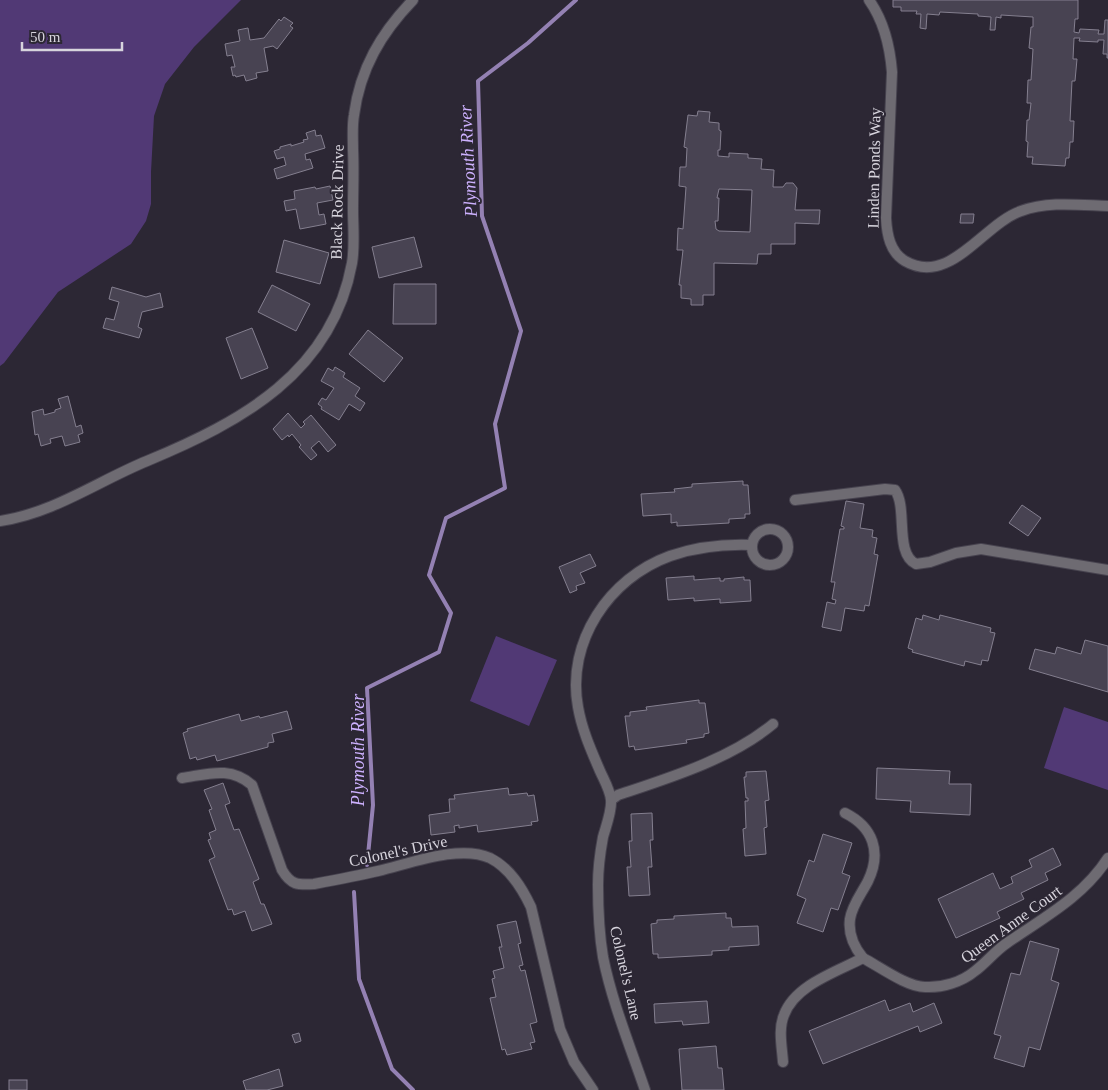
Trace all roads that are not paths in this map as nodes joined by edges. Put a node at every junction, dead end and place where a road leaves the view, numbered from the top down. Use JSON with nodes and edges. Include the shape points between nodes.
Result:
{"nodes":[{"id":1,"x":413,"y":0,"type":"edge"},
{"id":2,"x":869,"y":0,"type":"edge"},
{"id":3,"x":1108,"y":206,"type":"edge"},
{"id":4,"x":795,"y":500,"type":"dead end"},
{"id":5,"x":0,"y":521,"type":"edge"},
{"id":6,"x":752,"y":545,"type":"dead end"},
{"id":7,"x":1108,"y":570,"type":"edge"},
{"id":8,"x":773,"y":724,"type":"dead end"},
{"id":9,"x":182,"y":778,"type":"dead end"},
{"id":10,"x":611,"y":800,"type":"junction"},
{"id":11,"x":845,"y":813,"type":"dead end"},
{"id":12,"x":1108,"y":858,"type":"edge"},
{"id":13,"x":863,"y":958,"type":"junction"},
{"id":14,"x":783,"y":1062,"type":"dead end"},
{"id":15,"x":593,"y":1090,"type":"edge"},
{"id":16,"x":645,"y":1090,"type":"edge"}],
"edges":[{"from":1,"to":5,"type":"street","name":"Black Rock Drive","via":[[395,18],[376,46],[363,76],[353,116],[352,262],[342,299],[316,348],[288,380],[252,409],[208,434],[138,464],[74,497]]},
{"from":2,"to":3,"type":"street","name":"Linden Ponds Way","via":[[880,20],[892,72],[886,218],[889,241],[901,258],[920,267],[943,264],[961,255],[1007,216],[1033,207],[1059,204]]},
{"from":4,"to":7,"type":"street","via":[[894,490],[906,554],[916,564],[956,552],[981,549]]},
{"from":6,"to":10,"type":"street","via":[[698,549],[655,563],[615,592],[590,625],[578,660],[576,691],[585,736]]},
{"from":8,"to":10,"type":"street","via":[[719,757]]},
{"from":9,"to":15,"type":"street","name":"Colonel's Drive","via":[[227,773],[244,778],[252,785],[282,870],[293,883],[314,884],[448,855],[476,854],[502,866],[523,891],[531,908],[560,1029],[574,1062]]},
{"from":10,"to":16,"type":"street","name":"Colonel's Lane","via":[[599,860],[600,935],[617,1008]]},
{"from":11,"to":13,"type":"street","via":[[862,824],[875,849],[868,879],[850,919],[850,934]]},
{"from":12,"to":13,"type":"street","name":"Queen Anne Court","via":[[1072,899],[1000,948],[974,972],[957,981],[938,987],[922,987]]},
{"from":13,"to":14,"type":"street","via":[[795,996],[784,1016],[781,1031]]}]}
